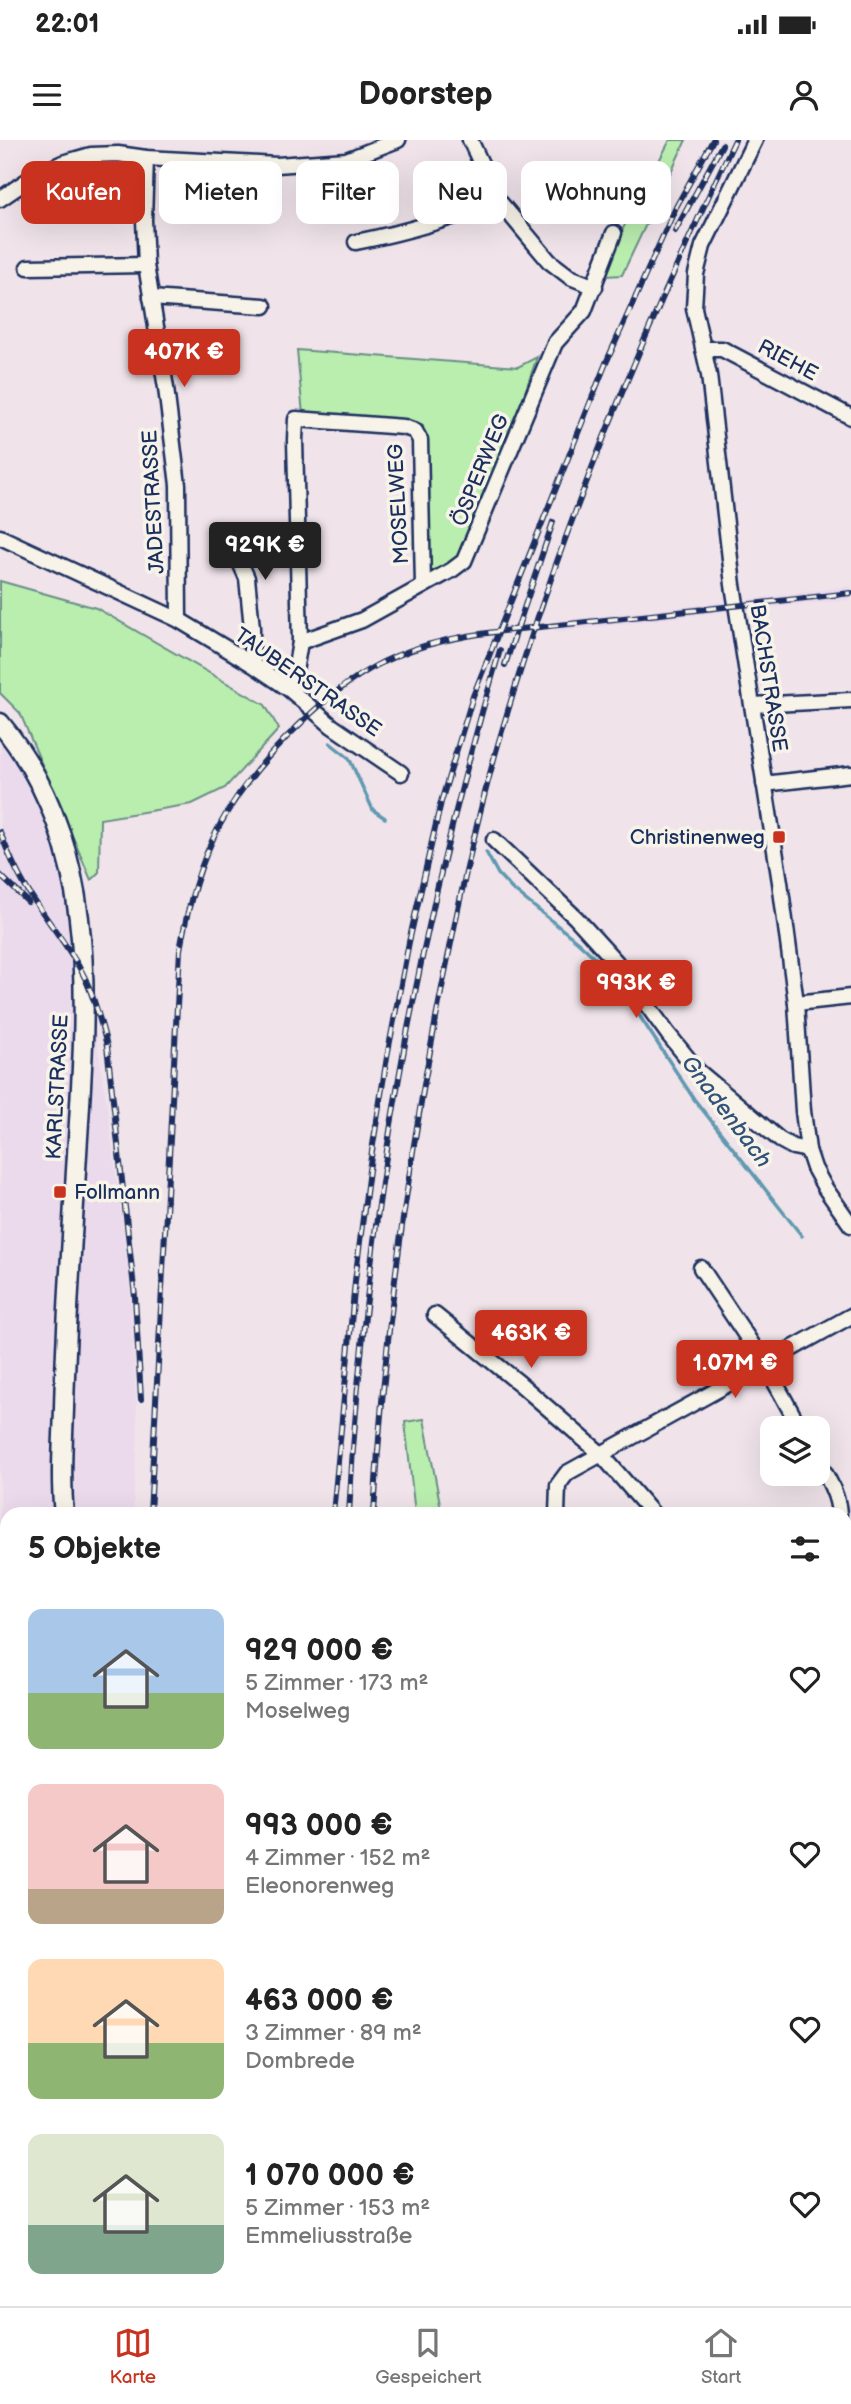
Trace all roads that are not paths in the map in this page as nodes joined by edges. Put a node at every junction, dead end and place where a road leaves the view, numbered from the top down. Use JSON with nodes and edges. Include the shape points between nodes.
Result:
{"nodes":[{"id":1,"x":398,"y":140,"type":"edge"},
{"id":2,"x":470,"y":140,"type":"edge"},
{"id":3,"x":755,"y":140,"type":"edge"},
{"id":4,"x":146,"y":158,"type":"junction"},
{"id":5,"x":480,"y":161,"type":"edge"},
{"id":6,"x":0,"y":199,"type":"edge"},
{"id":7,"x":507,"y":211,"type":"edge"},
{"id":8,"x":433,"y":224,"type":"edge"},
{"id":9,"x":614,"y":233,"type":"dead end"},
{"id":10,"x":356,"y":242,"type":"dead end"},
{"id":11,"x":146,"y":265,"type":"junction"},
{"id":12,"x":28,"y":267,"type":"dead end"},
{"id":13,"x":595,"y":287,"type":"junction"},
{"id":14,"x":151,"y":298,"type":"junction"},
{"id":15,"x":264,"y":306,"type":"dead end"},
{"id":16,"x":703,"y":349,"type":"junction"},
{"id":17,"x":851,"y":417,"type":"edge"},
{"id":18,"x":0,"y":537,"type":"edge"},
{"id":19,"x":233,"y":547,"type":"dead end"},
{"id":20,"x":423,"y":586,"type":"junction"},
{"id":21,"x":179,"y":620,"type":"junction"},
{"id":22,"x":300,"y":642,"type":"junction"},
{"id":23,"x":252,"y":664,"type":"junction"},
{"id":24,"x":289,"y":689,"type":"junction"},
{"id":25,"x":851,"y":700,"type":"edge"},
{"id":26,"x":753,"y":705,"type":"junction"},
{"id":27,"x":0,"y":723,"type":"edge"},
{"id":28,"x":401,"y":773,"type":"dead end"},
{"id":29,"x":851,"y":774,"type":"edge"},
{"id":30,"x":764,"y":784,"type":"junction"},
{"id":31,"x":494,"y":840,"type":"dead end"},
{"id":32,"x":851,"y":997,"type":"edge"},
{"id":33,"x":796,"y":1003,"type":"junction"},
{"id":34,"x":808,"y":1150,"type":"junction"},
{"id":35,"x":851,"y":1225,"type":"edge"},
{"id":36,"x":701,"y":1268,"type":"dead end"},
{"id":37,"x":435,"y":1315,"type":"dead end"},
{"id":38,"x":851,"y":1316,"type":"edge"},
{"id":39,"x":765,"y":1364,"type":"junction"},
{"id":40,"x":793,"y":1416,"type":"edge"},
{"id":41,"x":601,"y":1454,"type":"junction"},
{"id":42,"x":830,"y":1484,"type":"edge"},
{"id":43,"x":64,"y":1507,"type":"edge"},
{"id":44,"x":557,"y":1507,"type":"edge"},
{"id":45,"x":647,"y":1507,"type":"edge"},
{"id":46,"x":839,"y":1507,"type":"edge"}],
"edges":[{"from":1,"to":4,"type":"street","via":[[346,160],[277,165]]},
{"from":2,"to":5,"type":"street"},
{"from":3,"to":16,"type":"street","name":"BACHSTRASSE","via":[[707,235],[698,265],[694,308]]},
{"from":4,"to":6,"type":"street","via":[[91,155],[34,176]]},
{"from":4,"to":11,"type":"street","name":"JADESTRASSE"},
{"from":7,"to":13,"type":"street","via":[[549,261],[570,277]]},
{"from":8,"to":10,"type":"street"},
{"from":9,"to":13,"type":"street","name":"ÖSPERWEG"},
{"from":11,"to":12,"type":"street"},
{"from":11,"to":14,"type":"street","name":"JADESTRASSE"},
{"from":13,"to":20,"type":"street","name":"ÖSPERWEG","via":[[584,311],[555,343],[464,561]]},
{"from":14,"to":15,"type":"street"},
{"from":14,"to":21,"type":"street","name":"JADESTRASSE","via":[[178,485]]},
{"from":16,"to":17,"type":"street","name":"RIEHE","via":[[722,349]]},
{"from":16,"to":26,"type":"street","name":"BACHSTRASSE"},
{"from":18,"to":21,"type":"street","name":"TAUBERSTRASSE"},
{"from":19,"to":23,"type":"street","via":[[247,578]]},
{"from":20,"to":22,"type":"street","name":"ÖSPERWEG","via":[[362,620]]},
{"from":20,"to":22,"type":"street","name":"MOSELWEG","via":[[419,440],[415,431],[296,419]]},
{"from":21,"to":23,"type":"street","name":"TAUBERSTRASSE"},
{"from":22,"to":24,"type":"street","name":"MOSELWEG"},
{"from":23,"to":24,"type":"street","name":"TAUBERSTRASSE"},
{"from":24,"to":28,"type":"street","name":"TAUBERSTRASSE","via":[[332,726]]},
{"from":25,"to":26,"type":"street"},
{"from":26,"to":30,"type":"street","name":"BACHSTRASSE"},
{"from":27,"to":43,"type":"street","name":"KARLSTRASSE","via":[[36,777],[57,820],[78,899],[84,1037],[64,1380]]},
{"from":29,"to":30,"type":"street"},
{"from":30,"to":33,"type":"street","name":"BACHSTRASSE"},
{"from":31,"to":34,"type":"street","via":[[617,962],[698,1071],[780,1140]]},
{"from":32,"to":33,"type":"street"},
{"from":33,"to":34,"type":"street","name":"BACHSTRASSE"},
{"from":34,"to":35,"type":"street","name":"BACHSTRASSE","via":[[825,1188]]},
{"from":36,"to":39,"type":"street"},
{"from":37,"to":41,"type":"street"},
{"from":38,"to":39,"type":"street"},
{"from":39,"to":40,"type":"street"},
{"from":39,"to":41,"type":"street"},
{"from":41,"to":44,"type":"street","via":[[567,1473],[558,1485]]},
{"from":41,"to":45,"type":"street"},
{"from":42,"to":46,"type":"street"}]}
